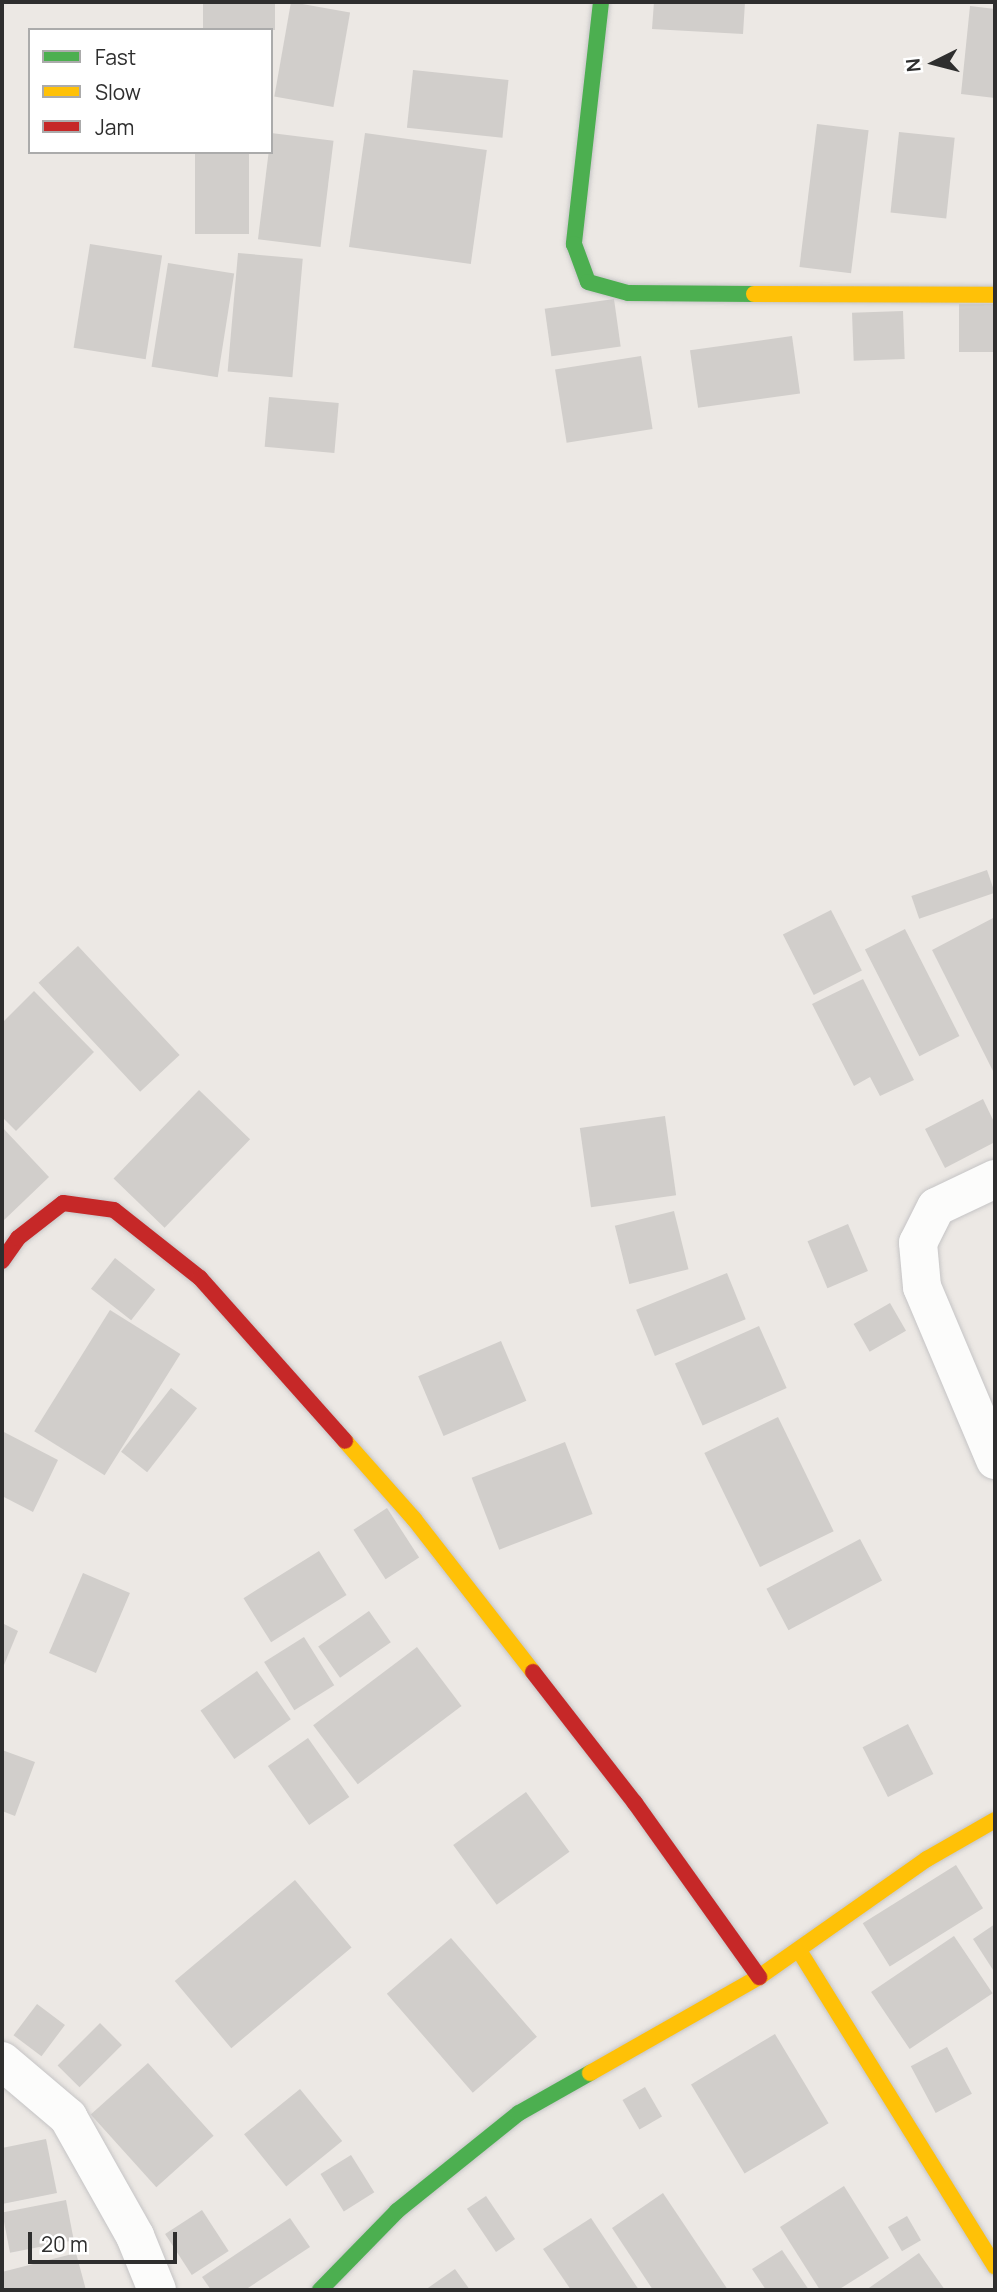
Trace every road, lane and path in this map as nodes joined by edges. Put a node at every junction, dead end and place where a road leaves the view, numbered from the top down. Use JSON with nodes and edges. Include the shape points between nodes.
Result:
{"nodes":[{"id":1,"x":601,"y":2,"type":"edge"},
{"id":2,"x":995,"y":295,"type":"edge"},
{"id":3,"x":995,"y":1179,"type":"edge"},
{"id":4,"x":2,"y":1261,"type":"edge"},
{"id":5,"x":995,"y":1460,"type":"edge"},
{"id":6,"x":995,"y":1820,"type":"edge"},
{"id":7,"x":800,"y":1952,"type":"junction"},
{"id":8,"x":759,"y":1977,"type":"junction"},
{"id":9,"x":2,"y":2061,"type":"edge"},
{"id":10,"x":995,"y":2266,"type":"edge"},
{"id":11,"x":157,"y":2290,"type":"edge"},
{"id":12,"x":320,"y":2290,"type":"edge"}],
"edges":[{"from":1,"to":2,"type":"street","via":[[574,243],[589,282],[628,293]]},
{"from":3,"to":5,"type":"street","via":[[936,1208],[918,1243],[922,1287]]},
{"from":4,"to":8,"type":"street","via":[[18,1238],[63,1203],[114,1210],[200,1278],[414,1520],[635,1803]]},
{"from":6,"to":7,"type":"street","via":[[927,1859]]},
{"from":7,"to":8,"type":"street"},
{"from":7,"to":10,"type":"street"},
{"from":8,"to":12,"type":"street","via":[[519,2113],[397,2211]]},
{"from":9,"to":11,"type":"street","via":[[68,2117],[135,2236]]}]}
